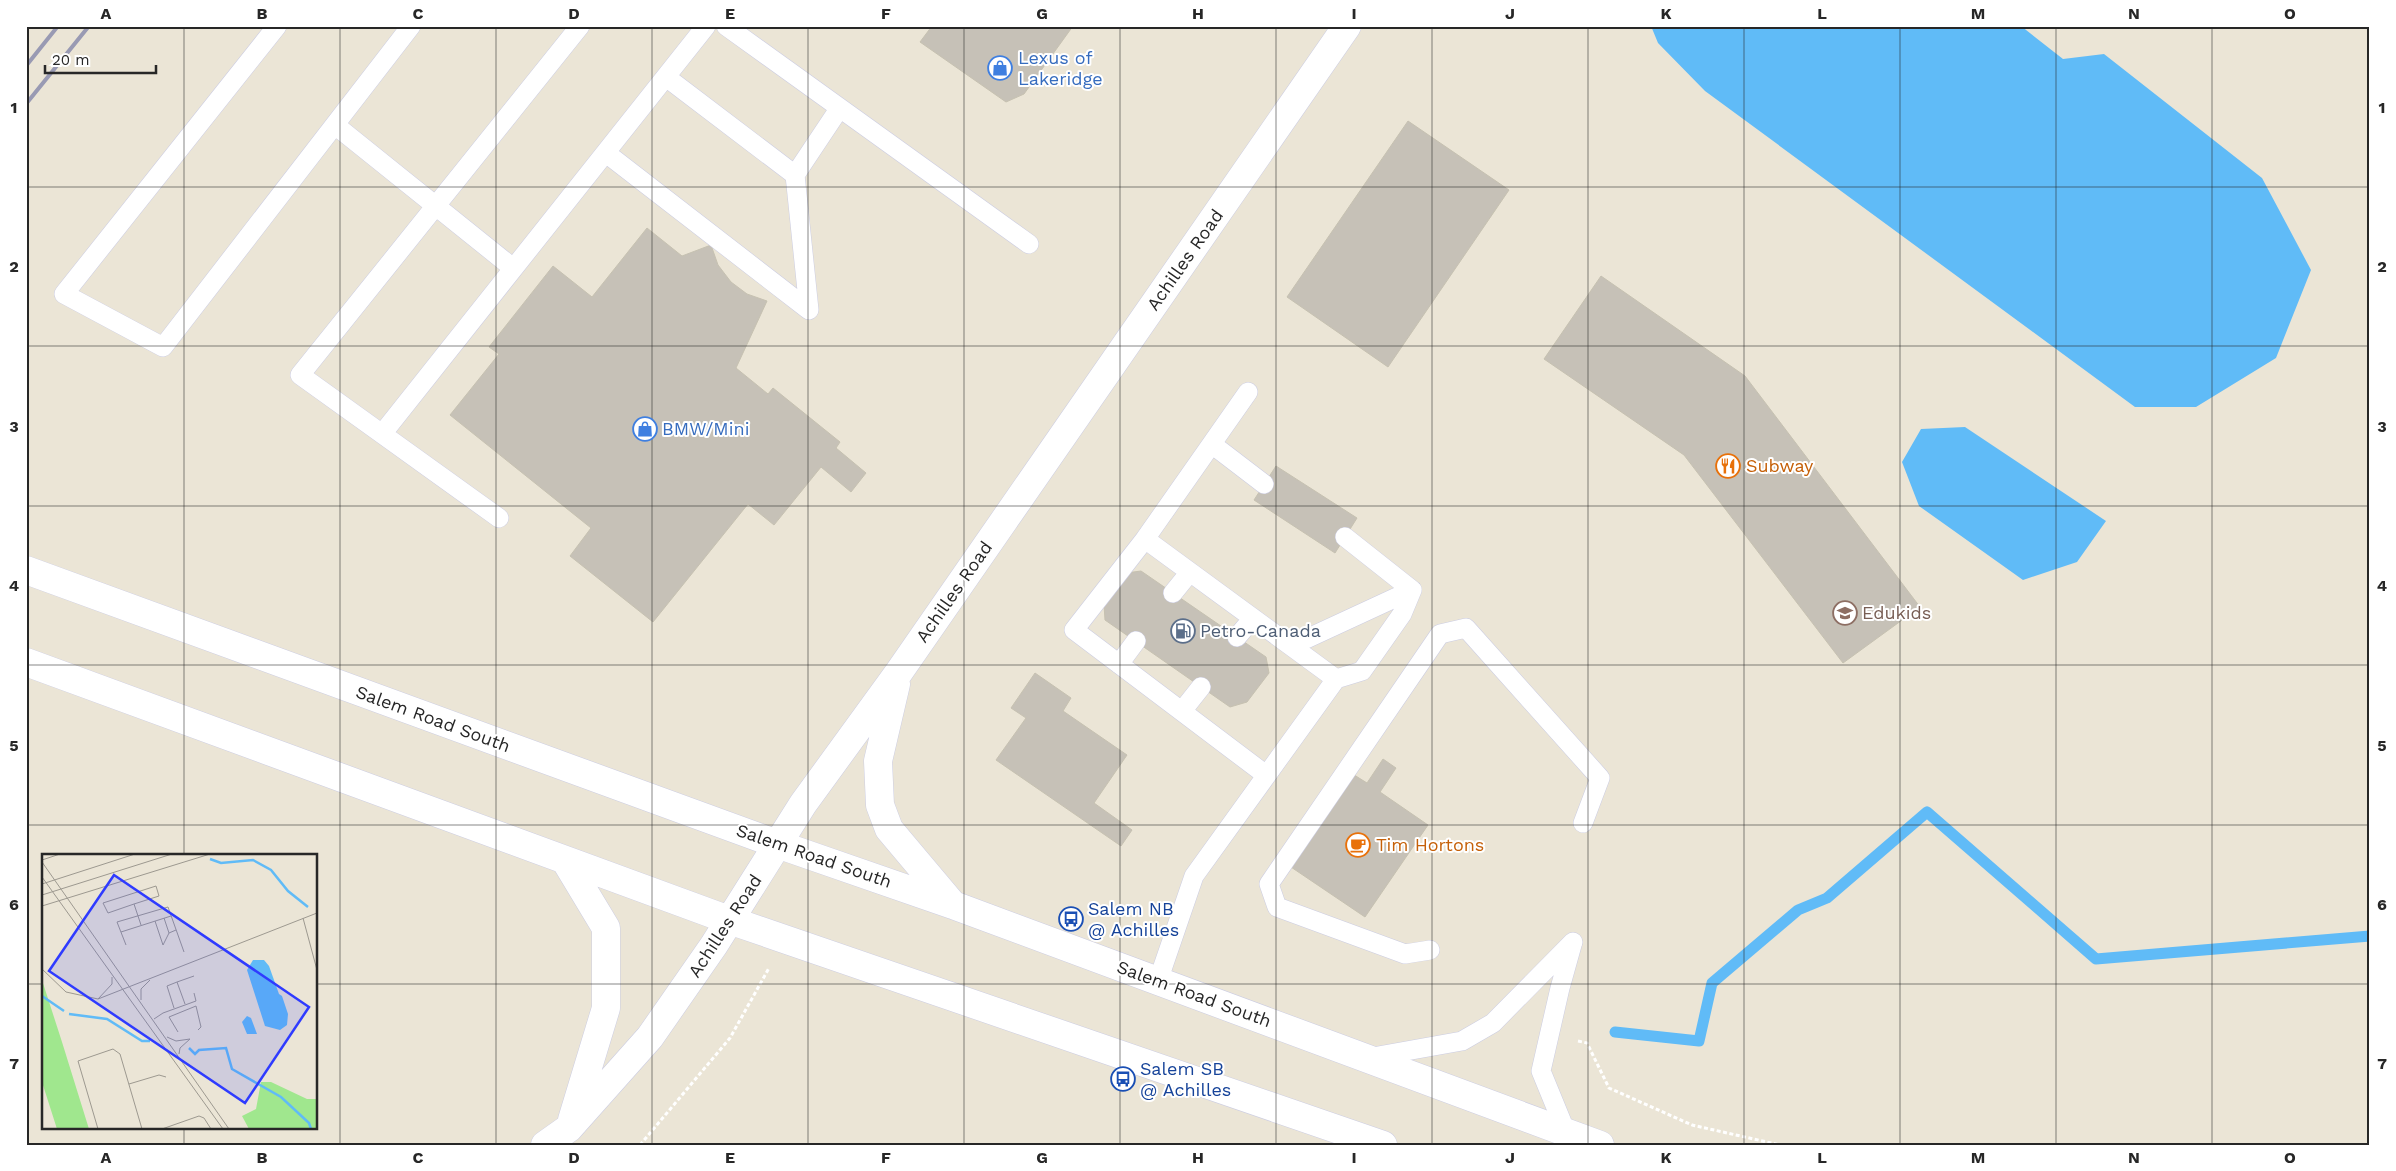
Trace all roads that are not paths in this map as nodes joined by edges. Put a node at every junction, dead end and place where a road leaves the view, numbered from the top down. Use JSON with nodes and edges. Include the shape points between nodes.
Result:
{"nodes":[{"id":1,"x":277,"y":26,"type":"edge"},
{"id":2,"x":412,"y":26,"type":"edge"},
{"id":3,"x":580,"y":26,"type":"edge"},
{"id":4,"x":706,"y":26,"type":"edge"},
{"id":5,"x":726,"y":26,"type":"edge"},
{"id":6,"x":1348,"y":26,"type":"edge"},
{"id":7,"x":666,"y":77,"type":"junction"},
{"id":8,"x":838,"y":109,"type":"junction"},
{"id":9,"x":335,"y":125,"type":"junction"},
{"id":10,"x":606,"y":153,"type":"junction"},
{"id":11,"x":795,"y":175,"type":"junction"},
{"id":12,"x":435,"y":206,"type":"junction"},
{"id":13,"x":1029,"y":244,"type":"dead end"},
{"id":14,"x":513,"y":268,"type":"junction"},
{"id":15,"x":1248,"y":392,"type":"dead end"},
{"id":16,"x":382,"y":434,"type":"junction"},
{"id":17,"x":1213,"y":444,"type":"junction"},
{"id":18,"x":1264,"y":484,"type":"dead end"},
{"id":19,"x":499,"y":518,"type":"dead end"},
{"id":20,"x":1345,"y":537,"type":"dead end"},
{"id":21,"x":1145,"y":539,"type":"junction"},
{"id":22,"x":26,"y":570,"type":"edge"},
{"id":23,"x":1190,"y":572,"type":"junction"},
{"id":24,"x":1412,"y":590,"type":"junction"},
{"id":25,"x":1173,"y":593,"type":"dead end"},
{"id":26,"x":1253,"y":618,"type":"junction"},
{"id":27,"x":1237,"y":637,"type":"dead end"},
{"id":28,"x":1136,"y":642,"type":"dead end"},
{"id":29,"x":1291,"y":646,"type":"junction"},
{"id":30,"x":26,"y":662,"type":"edge"},
{"id":31,"x":1119,"y":664,"type":"junction"},
{"id":32,"x":899,"y":672,"type":"junction"},
{"id":33,"x":1336,"y":680,"type":"junction"},
{"id":34,"x":1201,"y":687,"type":"dead end"},
{"id":35,"x":1182,"y":712,"type":"junction"},
{"id":36,"x":1266,"y":775,"type":"junction"},
{"id":37,"x":1583,"y":823,"type":"dead end"},
{"id":38,"x":777,"y":844,"type":"junction"},
{"id":39,"x":565,"y":860,"type":"junction"},
{"id":40,"x":953,"y":905,"type":"junction"},
{"id":41,"x":729,"y":920,"type":"junction"},
{"id":42,"x":1430,"y":950,"type":"dead end"},
{"id":43,"x":1158,"y":981,"type":"junction"},
{"id":44,"x":1366,"y":1058,"type":"junction"},
{"id":45,"x":569,"y":1128,"type":"junction"},
{"id":46,"x":1566,"y":1132,"type":"junction"},
{"id":47,"x":545,"y":1145,"type":"edge"},
{"id":48,"x":1383,"y":1145,"type":"edge"},
{"id":49,"x":1600,"y":1145,"type":"edge"}],
"edges":[{"from":1,"to":9,"type":"lane","via":[[64,294],[163,347]]},
{"from":2,"to":9,"type":"lane"},
{"from":3,"to":12,"type":"lane"},
{"from":4,"to":7,"type":"lane"},
{"from":5,"to":8,"type":"lane"},
{"from":6,"to":32,"type":"main road","name":"Achilles Road"},
{"from":7,"to":10,"type":"lane"},
{"from":7,"to":11,"type":"lane"},
{"from":8,"to":11,"type":"lane"},
{"from":8,"to":13,"type":"lane"},
{"from":9,"to":12,"type":"lane"},
{"from":10,"to":11,"type":"lane","via":[[809,310]]},
{"from":10,"to":14,"type":"lane"},
{"from":12,"to":14,"type":"lane"},
{"from":12,"to":16,"type":"lane","via":[[300,375]]},
{"from":14,"to":16,"type":"lane"},
{"from":15,"to":17,"type":"lane"},
{"from":16,"to":19,"type":"lane"},
{"from":17,"to":18,"type":"lane"},
{"from":17,"to":21,"type":"lane"},
{"from":20,"to":24,"type":"lane"},
{"from":21,"to":23,"type":"lane"},
{"from":21,"to":31,"type":"lane","via":[[1074,630]]},
{"from":22,"to":38,"type":"main road","name":"Salem Road South"},
{"from":23,"to":25,"type":"lane"},
{"from":23,"to":26,"type":"lane"},
{"from":24,"to":29,"type":"lane"},
{"from":24,"to":33,"type":"lane","via":[[1402,614],[1362,671]]},
{"from":26,"to":27,"type":"lane"},
{"from":26,"to":29,"type":"lane"},
{"from":28,"to":31,"type":"lane"},
{"from":29,"to":33,"type":"lane"},
{"from":30,"to":39,"type":"main road"},
{"from":31,"to":35,"type":"lane"},
{"from":32,"to":38,"type":"main road","name":"Achilles Road"},
{"from":32,"to":40,"type":"main road","via":[[878,761],[880,804],[889,829]]},
{"from":33,"to":36,"type":"lane"},
{"from":34,"to":35,"type":"lane"},
{"from":35,"to":36,"type":"lane"},
{"from":36,"to":43,"type":"lane","via":[[1194,876]]},
{"from":37,"to":42,"type":"lane","via":[[1600,778],[1466,628],[1440,634],[1269,884],[1277,907],[1405,954]]},
{"from":38,"to":40,"type":"main road","name":"Salem Road South"},
{"from":38,"to":41,"type":"main road","name":"Achilles Road"},
{"from":39,"to":41,"type":"main road"},
{"from":39,"to":45,"type":"main road","via":[[606,928],[606,1008]]},
{"from":40,"to":43,"type":"main road","name":"Salem Road South"},
{"from":41,"to":45,"type":"main road","name":"Achilles Road","via":[[650,1037]]},
{"from":41,"to":48,"type":"main road"},
{"from":43,"to":44,"type":"main road","name":"Salem Road South"},
{"from":44,"to":46,"type":"main road","name":"Salem Road South"},
{"from":44,"to":46,"type":"lane","via":[[1462,1041],[1493,1022],[1573,942],[1541,1071]]},
{"from":45,"to":47,"type":"main road","name":"Achilles Road"},
{"from":46,"to":49,"type":"main road","name":"Salem Road South"}]}
